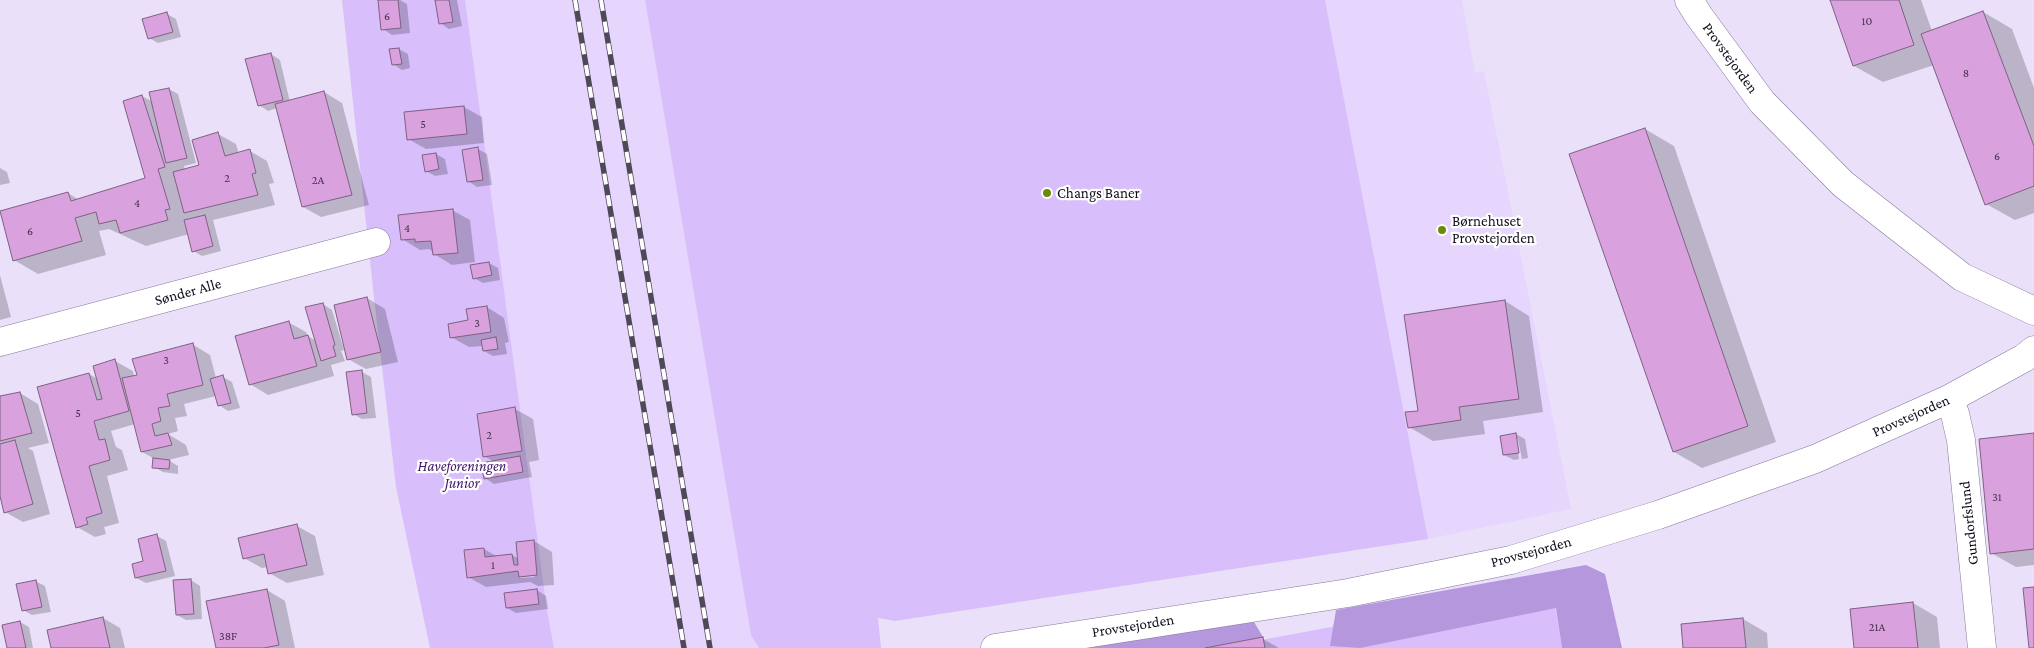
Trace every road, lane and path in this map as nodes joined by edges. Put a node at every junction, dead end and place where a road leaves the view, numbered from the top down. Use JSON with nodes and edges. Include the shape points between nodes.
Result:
{"nodes":[{"id":1,"x":1689,"y":0,"type":"edge"},
{"id":2,"x":376,"y":242,"type":"dead end"},
{"id":3,"x":2034,"y":311,"type":"edge"},
{"id":4,"x":0,"y":342,"type":"edge"},
{"id":5,"x":2034,"y":350,"type":"edge"},
{"id":6,"x":1949,"y":399,"type":"junction"},
{"id":7,"x":995,"y":648,"type":"edge"},
{"id":8,"x":1982,"y":648,"type":"edge"}],
"edges":[{"from":1,"to":3,"type":"street","name":"Provstejorden","via":[[1762,102],[1843,184],[1962,277]]},
{"from":2,"to":4,"type":"street","name":"Sønder Alle"},
{"from":5,"to":6,"type":"street","name":"Provstejorden"},
{"from":6,"to":7,"type":"street","name":"Provstejorden","via":[[1815,460],[1658,516],[1511,560],[1348,593]]},
{"from":6,"to":8,"type":"street","name":"Gundorfslund","via":[[1956,414],[1961,440]]}]}
